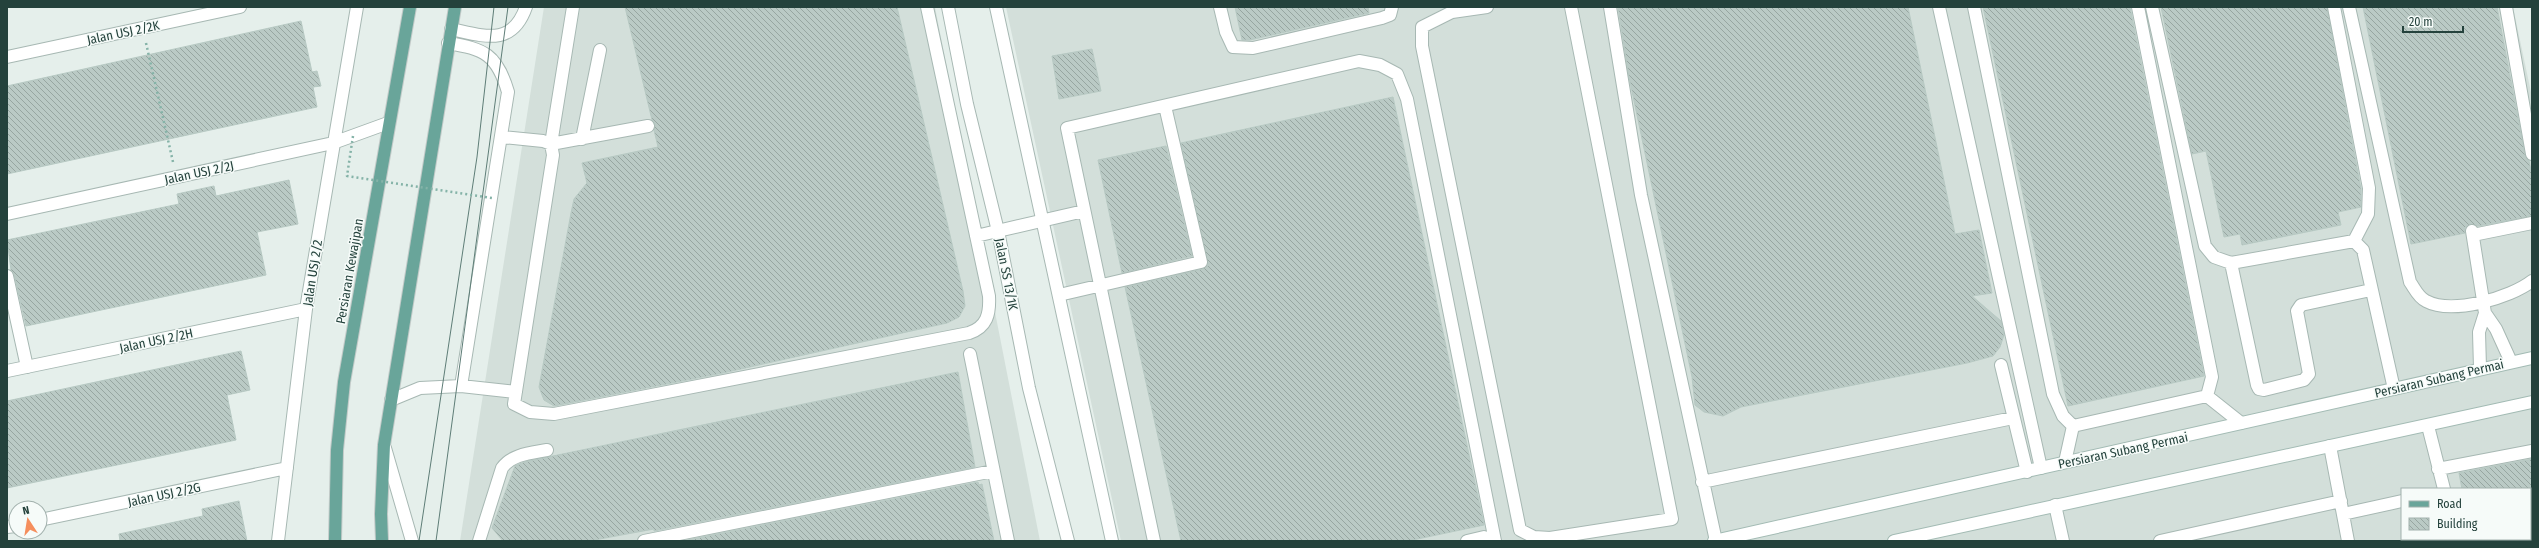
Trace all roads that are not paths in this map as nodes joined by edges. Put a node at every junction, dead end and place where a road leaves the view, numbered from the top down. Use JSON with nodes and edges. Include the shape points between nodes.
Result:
{"nodes":[{"id":1,"x":240,"y":7,"type":"edge"},
{"id":2,"x":358,"y":7,"type":"edge"},
{"id":3,"x":410,"y":7,"type":"edge"},
{"id":4,"x":455,"y":7,"type":"edge"},
{"id":5,"x":526,"y":7,"type":"edge"},
{"id":6,"x":573,"y":7,"type":"edge"},
{"id":7,"x":927,"y":7,"type":"edge"},
{"id":8,"x":948,"y":7,"type":"edge"},
{"id":9,"x":996,"y":7,"type":"edge"},
{"id":10,"x":1220,"y":7,"type":"edge"},
{"id":11,"x":1392,"y":7,"type":"edge"},
{"id":12,"x":1487,"y":7,"type":"edge"},
{"id":13,"x":1571,"y":7,"type":"edge"},
{"id":14,"x":1610,"y":7,"type":"edge"},
{"id":15,"x":1939,"y":7,"type":"edge"},
{"id":16,"x":1974,"y":7,"type":"edge"},
{"id":17,"x":2138,"y":7,"type":"edge"},
{"id":18,"x":2152,"y":7,"type":"edge"},
{"id":19,"x":2334,"y":7,"type":"edge"},
{"id":20,"x":2349,"y":7,"type":"edge"},
{"id":21,"x":2506,"y":7,"type":"edge"},
{"id":22,"x":451,"y":29,"type":"junction"},
{"id":23,"x":448,"y":43,"type":"junction"},
{"id":24,"x":600,"y":50,"type":"dead end"},
{"id":25,"x":7,"y":57,"type":"edge"},
{"id":26,"x":1166,"y":106,"type":"junction"},
{"id":27,"x":388,"y":123,"type":"junction"},
{"id":28,"x":648,"y":126,"type":"dead end"},
{"id":29,"x":502,"y":137,"type":"junction"},
{"id":30,"x":582,"y":139,"type":"junction"},
{"id":31,"x":333,"y":142,"type":"junction"},
{"id":32,"x":551,"y":144,"type":"junction"},
{"id":33,"x":2532,"y":154,"type":"edge"},
{"id":34,"x":1084,"y":211,"type":"junction"},
{"id":35,"x":7,"y":214,"type":"edge"},
{"id":36,"x":1042,"y":220,"type":"junction"},
{"id":37,"x":2532,"y":223,"type":"edge"},
{"id":38,"x":998,"y":232,"type":"junction"},
{"id":39,"x":976,"y":236,"type":"junction"},
{"id":40,"x":2354,"y":241,"type":"junction"},
{"id":41,"x":2231,"y":263,"type":"junction"},
{"id":42,"x":7,"y":276,"type":"edge"},
{"id":43,"x":2532,"y":281,"type":"edge"},
{"id":44,"x":1100,"y":285,"type":"junction"},
{"id":45,"x":2371,"y":290,"type":"junction"},
{"id":46,"x":1059,"y":295,"type":"junction"},
{"id":47,"x":2484,"y":307,"type":"junction"},
{"id":48,"x":306,"y":309,"type":"junction"},
{"id":49,"x":970,"y":354,"type":"dead end"},
{"id":50,"x":2532,"y":358,"type":"edge"},
{"id":51,"x":2511,"y":362,"type":"junction"},
{"id":52,"x":2001,"y":365,"type":"dead end"},
{"id":53,"x":27,"y":367,"type":"junction"},
{"id":54,"x":2480,"y":368,"type":"junction"},
{"id":55,"x":7,"y":371,"type":"edge"},
{"id":56,"x":461,"y":386,"type":"junction"},
{"id":57,"x":2394,"y":389,"type":"junction"},
{"id":58,"x":516,"y":392,"type":"junction"},
{"id":59,"x":2207,"y":396,"type":"junction"},
{"id":60,"x":391,"y":400,"type":"junction"},
{"id":61,"x":2532,"y":402,"type":"edge"},
{"id":62,"x":2013,"y":418,"type":"junction"},
{"id":63,"x":2241,"y":424,"type":"junction"},
{"id":64,"x":2073,"y":426,"type":"junction"},
{"id":65,"x":2428,"y":426,"type":"junction"},
{"id":66,"x":384,"y":444,"type":"junction"},
{"id":67,"x":2330,"y":446,"type":"junction"},
{"id":68,"x":547,"y":450,"type":"dead end"},
{"id":69,"x":2532,"y":451,"type":"edge"},
{"id":70,"x":2065,"y":462,"type":"junction"},
{"id":71,"x":287,"y":468,"type":"junction"},
{"id":72,"x":2041,"y":468,"type":"junction"},
{"id":73,"x":2438,"y":469,"type":"junction"},
{"id":74,"x":993,"y":471,"type":"junction"},
{"id":75,"x":2027,"y":472,"type":"junction"},
{"id":76,"x":1702,"y":482,"type":"junction"},
{"id":77,"x":2444,"y":488,"type":"edge"},
{"id":78,"x":2341,"y":501,"type":"junction"},
{"id":79,"x":2401,"y":501,"type":"edge"},
{"id":80,"x":2055,"y":505,"type":"junction"},
{"id":81,"x":2343,"y":514,"type":"junction"},
{"id":82,"x":48,"y":518,"type":"edge"},
{"id":83,"x":485,"y":522,"type":"junction"},
{"id":84,"x":1550,"y":539,"type":"edge"},
{"id":85,"x":278,"y":541,"type":"edge"},
{"id":86,"x":335,"y":541,"type":"edge"},
{"id":87,"x":382,"y":541,"type":"edge"},
{"id":88,"x":412,"y":541,"type":"edge"},
{"id":89,"x":479,"y":541,"type":"edge"},
{"id":90,"x":490,"y":541,"type":"edge"},
{"id":91,"x":644,"y":541,"type":"edge"},
{"id":92,"x":1008,"y":541,"type":"edge"},
{"id":93,"x":1068,"y":541,"type":"edge"},
{"id":94,"x":1112,"y":541,"type":"edge"},
{"id":95,"x":1154,"y":541,"type":"edge"},
{"id":96,"x":1467,"y":541,"type":"edge"},
{"id":97,"x":1494,"y":541,"type":"edge"},
{"id":98,"x":1715,"y":541,"type":"edge"},
{"id":99,"x":1894,"y":541,"type":"edge"},
{"id":100,"x":2063,"y":541,"type":"edge"},
{"id":101,"x":2160,"y":541,"type":"edge"},
{"id":102,"x":2348,"y":541,"type":"edge"}],
"edges":[{"from":1,"to":25,"type":"street","name":"Jalan USJ 2/2K"},
{"from":2,"to":31,"type":"street","name":"Jalan USJ 2/2"},
{"from":3,"to":27,"type":"main road","name":"Persiaran Kewajipan"},
{"from":4,"to":22,"type":"main road"},
{"from":5,"to":22,"type":"street","via":[[521,21],[514,30],[502,35],[483,36]]},
{"from":6,"to":32,"type":"street"},
{"from":7,"to":39,"type":"street"},
{"from":8,"to":38,"type":"street","name":"Jalan SS 13/1K","via":[[967,104]]},
{"from":9,"to":36,"type":"street"},
{"from":10,"to":11,"type":"street","via":[[1226,32],[1233,47],[1253,48],[1382,18],[1390,15]]},
{"from":12,"to":84,"type":"street","via":[[1452,12],[1422,27],[1422,46],[1520,530],[1534,537]]},
{"from":13,"to":84,"type":"street","via":[[1672,518]]},
{"from":14,"to":76,"type":"street","via":[[1641,196]]},
{"from":15,"to":72,"type":"street"},
{"from":16,"to":64,"type":"street","via":[[2053,394],[2063,416]]},
{"from":17,"to":59,"type":"street","via":[[2212,377]]},
{"from":18,"to":41,"type":"street","via":[[2205,246],[2214,258]]},
{"from":19,"to":40,"type":"street","via":[[2369,188],[2368,214]]},
{"from":20,"to":47,"type":"street","via":[[2410,282],[2418,295],[2435,304]]},
{"from":21,"to":33,"type":"street"},
{"from":22,"to":23,"type":"main road"},
{"from":23,"to":29,"type":"street","via":[[477,48],[496,62],[508,92]]},
{"from":23,"to":60,"type":"main road"},
{"from":24,"to":30,"type":"street"},
{"from":26,"to":34,"type":"street","via":[[1067,128]]},
{"from":26,"to":44,"type":"street","via":[[1201,262]]},
{"from":26,"to":97,"type":"street","via":[[1359,61],[1380,66],[1397,74],[1407,99]]},
{"from":27,"to":31,"type":"street","name":"Jalan USJ 2/2J"},
{"from":27,"to":86,"type":"main road","name":"Persiaran Kewajipan","via":[[344,382],[338,450]]},
{"from":28,"to":30,"type":"street"},
{"from":29,"to":32,"type":"street"},
{"from":29,"to":56,"type":"street"},
{"from":30,"to":32,"type":"street"},
{"from":31,"to":35,"type":"street","name":"Jalan USJ 2/2J"},
{"from":31,"to":48,"type":"street","name":"Jalan USJ 2/2"},
{"from":32,"to":58,"type":"street","via":[[552,166]]},
{"from":34,"to":36,"type":"street"},
{"from":34,"to":44,"type":"street"},
{"from":36,"to":38,"type":"street"},
{"from":36,"to":46,"type":"street"},
{"from":37,"to":47,"type":"street","via":[[2473,233]]},
{"from":38,"to":39,"type":"street"},
{"from":38,"to":93,"type":"street","name":"Jalan SS 13/1K","via":[[1029,388]]},
{"from":39,"to":58,"type":"street","via":[[989,296],[986,321],[978,330],[554,414],[530,412],[514,404]]},
{"from":40,"to":41,"type":"street"},
{"from":40,"to":45,"type":"street","via":[[2363,250]]},
{"from":41,"to":45,"type":"street","via":[[2257,385],[2259,389],[2264,390],[2304,380],[2309,374],[2297,311],[2301,305]]},
{"from":42,"to":53,"type":"street"},
{"from":43,"to":47,"type":"street","via":[[2519,291]]},
{"from":44,"to":46,"type":"street"},
{"from":44,"to":95,"type":"street"},
{"from":45,"to":57,"type":"street"},
{"from":46,"to":94,"type":"street"},
{"from":47,"to":51,"type":"street"},
{"from":47,"to":54,"type":"street","via":[[2479,332]]},
{"from":48,"to":53,"type":"street","name":"Jalan USJ 2/2H"},
{"from":48,"to":71,"type":"street","name":"Jalan USJ 2/2"},
{"from":49,"to":74,"type":"street"},
{"from":50,"to":51,"type":"street","name":"Persiaran Subang Permai"},
{"from":51,"to":54,"type":"street","name":"Persiaran Subang Permai"},
{"from":52,"to":62,"type":"street"},
{"from":53,"to":55,"type":"street","name":"Jalan USJ 2/2H"},
{"from":54,"to":57,"type":"street","name":"Persiaran Subang Permai"},
{"from":56,"to":58,"type":"street"},
{"from":56,"to":60,"type":"street","via":[[420,388]]},
{"from":57,"to":63,"type":"street","name":"Persiaran Subang Permai"},
{"from":59,"to":63,"type":"street"},
{"from":59,"to":64,"type":"street"},
{"from":60,"to":66,"type":"main road"},
{"from":61,"to":65,"type":"street"},
{"from":62,"to":75,"type":"street"},
{"from":62,"to":76,"type":"street"},
{"from":63,"to":70,"type":"street","name":"Persiaran Subang Permai"},
{"from":64,"to":70,"type":"street"},
{"from":65,"to":67,"type":"street"},
{"from":65,"to":73,"type":"street"},
{"from":66,"to":87,"type":"main road"},
{"from":66,"to":88,"type":"street"},
{"from":67,"to":78,"type":"street"},
{"from":67,"to":80,"type":"street"},
{"from":68,"to":83,"type":"street","via":[[507,461],[502,468]]},
{"from":69,"to":73,"type":"street"},
{"from":70,"to":72,"type":"street","name":"Persiaran Subang Permai"},
{"from":71,"to":82,"type":"street","name":"Jalan USJ 2/2G"},
{"from":71,"to":85,"type":"street","name":"Jalan USJ 2/2"},
{"from":72,"to":75,"type":"street","name":"Persiaran Subang Permai"},
{"from":73,"to":77,"type":"street"},
{"from":74,"to":91,"type":"street"},
{"from":74,"to":92,"type":"street"},
{"from":75,"to":98,"type":"street","name":"Persiaran Subang Permai"},
{"from":76,"to":98,"type":"street"},
{"from":78,"to":81,"type":"street"},
{"from":78,"to":101,"type":"street"},
{"from":79,"to":81,"type":"street"},
{"from":80,"to":99,"type":"street"},
{"from":80,"to":100,"type":"street"},
{"from":81,"to":102,"type":"street"},
{"from":83,"to":89,"type":"street"},
{"from":83,"to":90,"type":"street"},
{"from":96,"to":97,"type":"street","via":[[1484,537]]}]}
